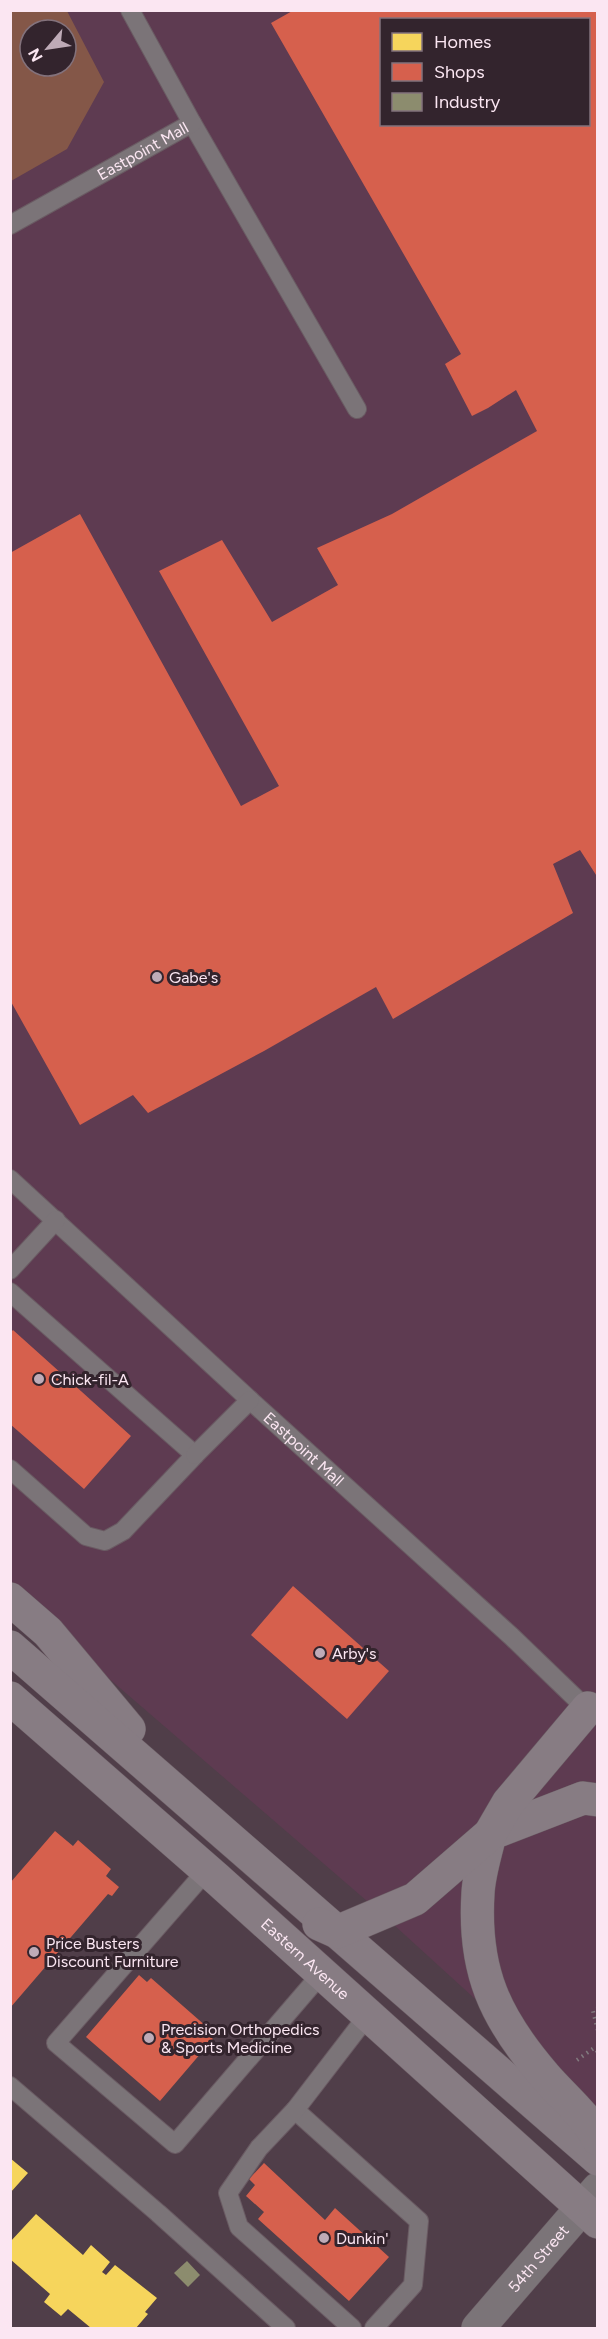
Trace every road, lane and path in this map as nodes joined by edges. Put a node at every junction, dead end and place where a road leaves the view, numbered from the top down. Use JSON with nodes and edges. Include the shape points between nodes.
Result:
{"nodes":[{"id":1,"x":130,"y":10,"type":"edge"},
{"id":2,"x":192,"y":123,"type":"junction"},
{"id":3,"x":10,"y":225,"type":"edge"},
{"id":4,"x":357,"y":409,"type":"dead end"},
{"id":5,"x":10,"y":1179,"type":"edge"},
{"id":6,"x":56,"y":1220,"type":"junction"},
{"id":7,"x":10,"y":1270,"type":"edge"},
{"id":8,"x":10,"y":1292,"type":"edge"},
{"id":9,"x":250,"y":1400,"type":"junction"},
{"id":10,"x":195,"y":1455,"type":"junction"},
{"id":11,"x":10,"y":1469,"type":"edge"},
{"id":12,"x":10,"y":1599,"type":"edge"},
{"id":13,"x":10,"y":1647,"type":"edge"},
{"id":14,"x":10,"y":1698,"type":"edge"},
{"id":15,"x":593,"y":1714,"type":"edge"},
{"id":16,"x":597,"y":1800,"type":"edge"},
{"id":17,"x":198,"y":1810,"type":"junction"},
{"id":18,"x":490,"y":1834,"type":"junction"},
{"id":19,"x":212,"y":1874,"type":"junction"},
{"id":20,"x":337,"y":1932,"type":"junction"},
{"id":21,"x":322,"y":1973,"type":"junction"},
{"id":22,"x":597,"y":2008,"type":"edge"},
{"id":23,"x":368,"y":2015,"type":"junction"},
{"id":24,"x":597,"y":2031,"type":"edge"},
{"id":25,"x":596,"y":2048,"type":"edge"},
{"id":26,"x":568,"y":2067,"type":"dead end"},
{"id":27,"x":10,"y":2086,"type":"edge"},
{"id":28,"x":295,"y":2110,"type":"junction"},
{"id":29,"x":597,"y":2139,"type":"edge"},
{"id":30,"x":597,"y":2158,"type":"edge"},
{"id":31,"x":592,"y":2206,"type":"edge"},
{"id":32,"x":286,"y":2328,"type":"edge"},
{"id":33,"x":351,"y":2328,"type":"edge"},
{"id":34,"x":374,"y":2328,"type":"edge"},
{"id":35,"x":478,"y":2328,"type":"edge"}],
"edges":[{"from":1,"to":2,"type":"lane","name":"Eastpoint Mall"},
{"from":2,"to":3,"type":"lane","name":"Eastpoint Mall"},
{"from":2,"to":4,"type":"lane"},
{"from":5,"to":6,"type":"lane","name":"Eastpoint Mall"},
{"from":6,"to":7,"type":"lane"},
{"from":6,"to":9,"type":"lane","name":"Eastpoint Mall"},
{"from":8,"to":10,"type":"lane"},
{"from":9,"to":10,"type":"lane"},
{"from":9,"to":15,"type":"lane","name":"Eastpoint Mall"},
{"from":10,"to":11,"type":"lane","via":[[123,1531],[105,1540],[86,1536]]},
{"from":12,"to":17,"type":"main road","via":[[48,1632]]},
{"from":13,"to":17,"type":"main road"},
{"from":14,"to":19,"type":"main road","name":"Eastern Avenue"},
{"from":15,"to":18,"type":"main road","via":[[508,1803]]},
{"from":16,"to":18,"type":"main road","via":[[583,1798]]},
{"from":17,"to":20,"type":"main road"},
{"from":18,"to":20,"type":"main road","via":[[416,1899]]},
{"from":18,"to":29,"type":"main road","via":[[478,1892],[480,1960],[492,1997],[507,2027],[592,2127]]},
{"from":19,"to":20,"type":"main road"},
{"from":19,"to":21,"type":"main road","name":"Eastern Avenue"},
{"from":19,"to":21,"type":"lane","via":[[56,2043],[175,2144]]},
{"from":20,"to":30,"type":"main road"},
{"from":21,"to":23,"type":"main road","name":"Eastern Avenue"},
{"from":22,"to":24,"type":"path","via":[[593,2011]]},
{"from":23,"to":28,"type":"lane"},
{"from":23,"to":31,"type":"main road","name":"Eastern Avenue"},
{"from":25,"to":26,"type":"path"},
{"from":27,"to":32,"type":"lane"},
{"from":28,"to":33,"type":"lane","via":[[259,2148],[228,2193],[239,2228]]},
{"from":28,"to":34,"type":"lane","via":[[419,2221],[413,2285]]},
{"from":31,"to":35,"type":"street","name":"54th Street"}]}
